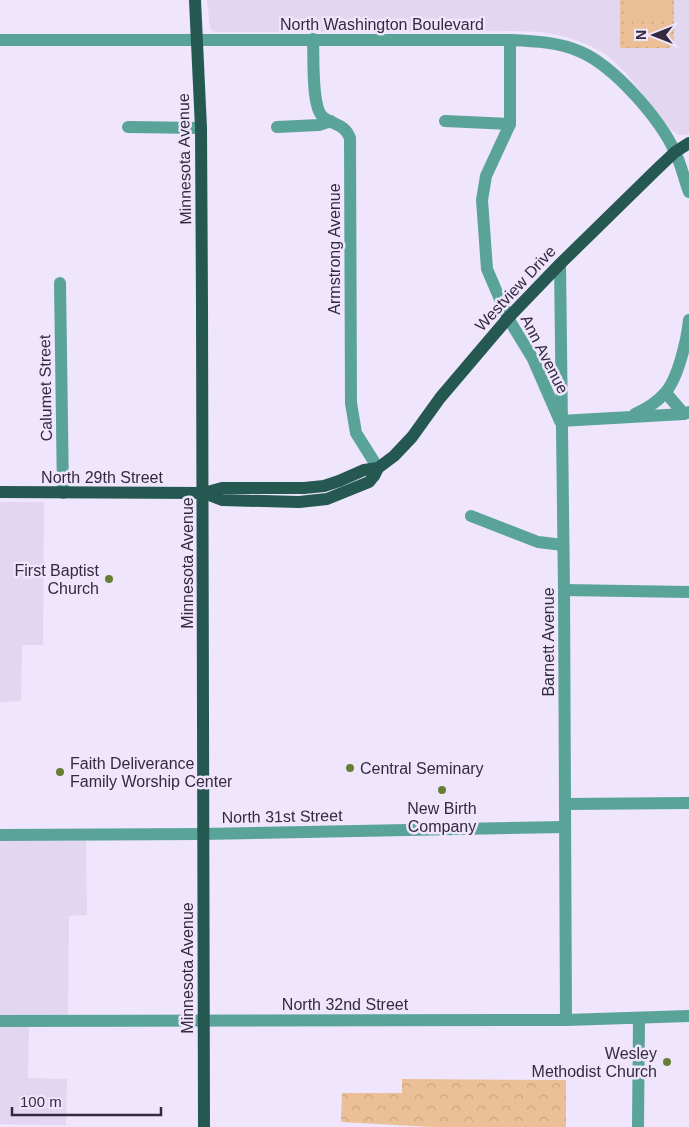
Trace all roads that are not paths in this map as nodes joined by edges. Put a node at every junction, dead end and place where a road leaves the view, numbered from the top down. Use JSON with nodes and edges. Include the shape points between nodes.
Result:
{"nodes":[{"id":1,"x":195,"y":0,"type":"edge"},
{"id":2,"x":313,"y":39,"type":"junction"},
{"id":3,"x":0,"y":40,"type":"edge"},
{"id":4,"x":510,"y":40,"type":"junction"},
{"id":5,"x":197,"y":42,"type":"junction"},
{"id":6,"x":331,"y":121,"type":"junction"},
{"id":7,"x":445,"y":121,"type":"dead end"},
{"id":8,"x":510,"y":124,"type":"junction"},
{"id":9,"x":128,"y":127,"type":"dead end"},
{"id":10,"x":277,"y":127,"type":"dead end"},
{"id":11,"x":201,"y":128,"type":"junction"},
{"id":12,"x":689,"y":143,"type":"edge"},
{"id":13,"x":675,"y":152,"type":"junction"},
{"id":14,"x":689,"y":192,"type":"edge"},
{"id":15,"x":560,"y":264,"type":"junction"},
{"id":16,"x":60,"y":283,"type":"dead end"},
{"id":17,"x":508,"y":318,"type":"junction"},
{"id":18,"x":689,"y":320,"type":"edge"},
{"id":19,"x":666,"y":392,"type":"junction"},
{"id":20,"x":687,"y":413,"type":"edge"},
{"id":21,"x":628,"y":418,"type":"junction"},
{"id":22,"x":560,"y":420,"type":"junction"},
{"id":23,"x":378,"y":468,"type":"junction"},
{"id":24,"x":0,"y":492,"type":"edge"},
{"id":25,"x":63,"y":493,"type":"junction"},
{"id":26,"x":204,"y":493,"type":"junction"},
{"id":27,"x":471,"y":516,"type":"dead end"},
{"id":28,"x":563,"y":545,"type":"junction"},
{"id":29,"x":564,"y":590,"type":"junction"},
{"id":30,"x":689,"y":592,"type":"edge"},
{"id":31,"x":689,"y":803,"type":"edge"},
{"id":32,"x":565,"y":804,"type":"junction"},
{"id":33,"x":564,"y":827,"type":"junction"},
{"id":34,"x":204,"y":834,"type":"junction"},
{"id":35,"x":0,"y":835,"type":"edge"},
{"id":36,"x":689,"y":1016,"type":"edge"},
{"id":37,"x":639,"y":1018,"type":"junction"},
{"id":38,"x":204,"y":1020,"type":"junction"},
{"id":39,"x":566,"y":1020,"type":"junction"},
{"id":40,"x":0,"y":1021,"type":"edge"},
{"id":41,"x":204,"y":1127,"type":"edge"},
{"id":42,"x":638,"y":1127,"type":"edge"}],
"edges":[{"from":1,"to":5,"type":"main road","name":"Minnesota Avenue"},
{"from":2,"to":4,"type":"street","name":"North Washington Boulevard"},
{"from":2,"to":5,"type":"street","name":"North Washington Boulevard"},
{"from":2,"to":6,"type":"street","name":"Armstrong Avenue","via":[[315,102],[322,117]]},
{"from":3,"to":5,"type":"street","name":"North Washington Boulevard"},
{"from":4,"to":8,"type":"street","name":"Ann Avenue"},
{"from":4,"to":13,"type":"street","name":"North Washington Boulevard","via":[[556,44],[581,52],[603,65],[648,111]]},
{"from":5,"to":11,"type":"main road","name":"Minnesota Avenue"},
{"from":6,"to":10,"type":"street","via":[[319,126]]},
{"from":6,"to":23,"type":"street","name":"Armstrong Avenue","via":[[347,131],[350,138],[353,418],[356,433]]},
{"from":7,"to":8,"type":"street"},
{"from":8,"to":17,"type":"street","name":"Ann Avenue","via":[[486,176],[482,200],[487,269]]},
{"from":9,"to":11,"type":"street"},
{"from":11,"to":26,"type":"main road","name":"Minnesota Avenue"},
{"from":12,"to":13,"type":"main road","name":"Westview Drive"},
{"from":13,"to":14,"type":"street","name":"North Washington Boulevard"},
{"from":13,"to":15,"type":"main road","name":"Westview Drive"},
{"from":15,"to":17,"type":"main road","name":"Westview Drive"},
{"from":15,"to":22,"type":"street","name":"Barnett Avenue"},
{"from":16,"to":25,"type":"street","name":"Calumet Street"},
{"from":17,"to":22,"type":"street","name":"Ann Avenue","via":[[533,359]]},
{"from":17,"to":23,"type":"main road","name":"Westview Drive","via":[[440,398],[412,437]]},
{"from":18,"to":19,"type":"street","via":[[678,369]]},
{"from":19,"to":20,"type":"street"},
{"from":19,"to":21,"type":"street","via":[[652,405]]},
{"from":20,"to":21,"type":"street"},
{"from":21,"to":22,"type":"street"},
{"from":22,"to":28,"type":"street","name":"Barnett Avenue"},
{"from":23,"to":26,"type":"main road","name":"Westview Drive","via":[[364,470],[324,486],[222,488]]},
{"from":24,"to":25,"type":"main road","name":"North 29th Street"},
{"from":25,"to":26,"type":"main road","name":"North 29th Street"},
{"from":26,"to":34,"type":"main road","name":"Minnesota Avenue"},
{"from":27,"to":28,"type":"street","via":[[538,542]]},
{"from":28,"to":29,"type":"street","name":"Barnett Avenue"},
{"from":29,"to":30,"type":"street"},
{"from":29,"to":32,"type":"street","name":"Barnett Avenue"},
{"from":31,"to":32,"type":"street"},
{"from":32,"to":33,"type":"street","name":"Barnett Avenue"},
{"from":33,"to":34,"type":"street","name":"North 31st Street"},
{"from":33,"to":39,"type":"street","name":"Barnett Avenue"},
{"from":34,"to":35,"type":"street","name":"North 31st Street"},
{"from":34,"to":38,"type":"main road","name":"Minnesota Avenue"},
{"from":36,"to":37,"type":"street","name":"North 32nd Street"},
{"from":37,"to":39,"type":"street","name":"North 32nd Street"},
{"from":37,"to":42,"type":"street"},
{"from":38,"to":39,"type":"street","name":"North 32nd Street"},
{"from":38,"to":40,"type":"street","name":"North 32nd Street"},
{"from":38,"to":41,"type":"main road","name":"Minnesota Avenue"}]}
